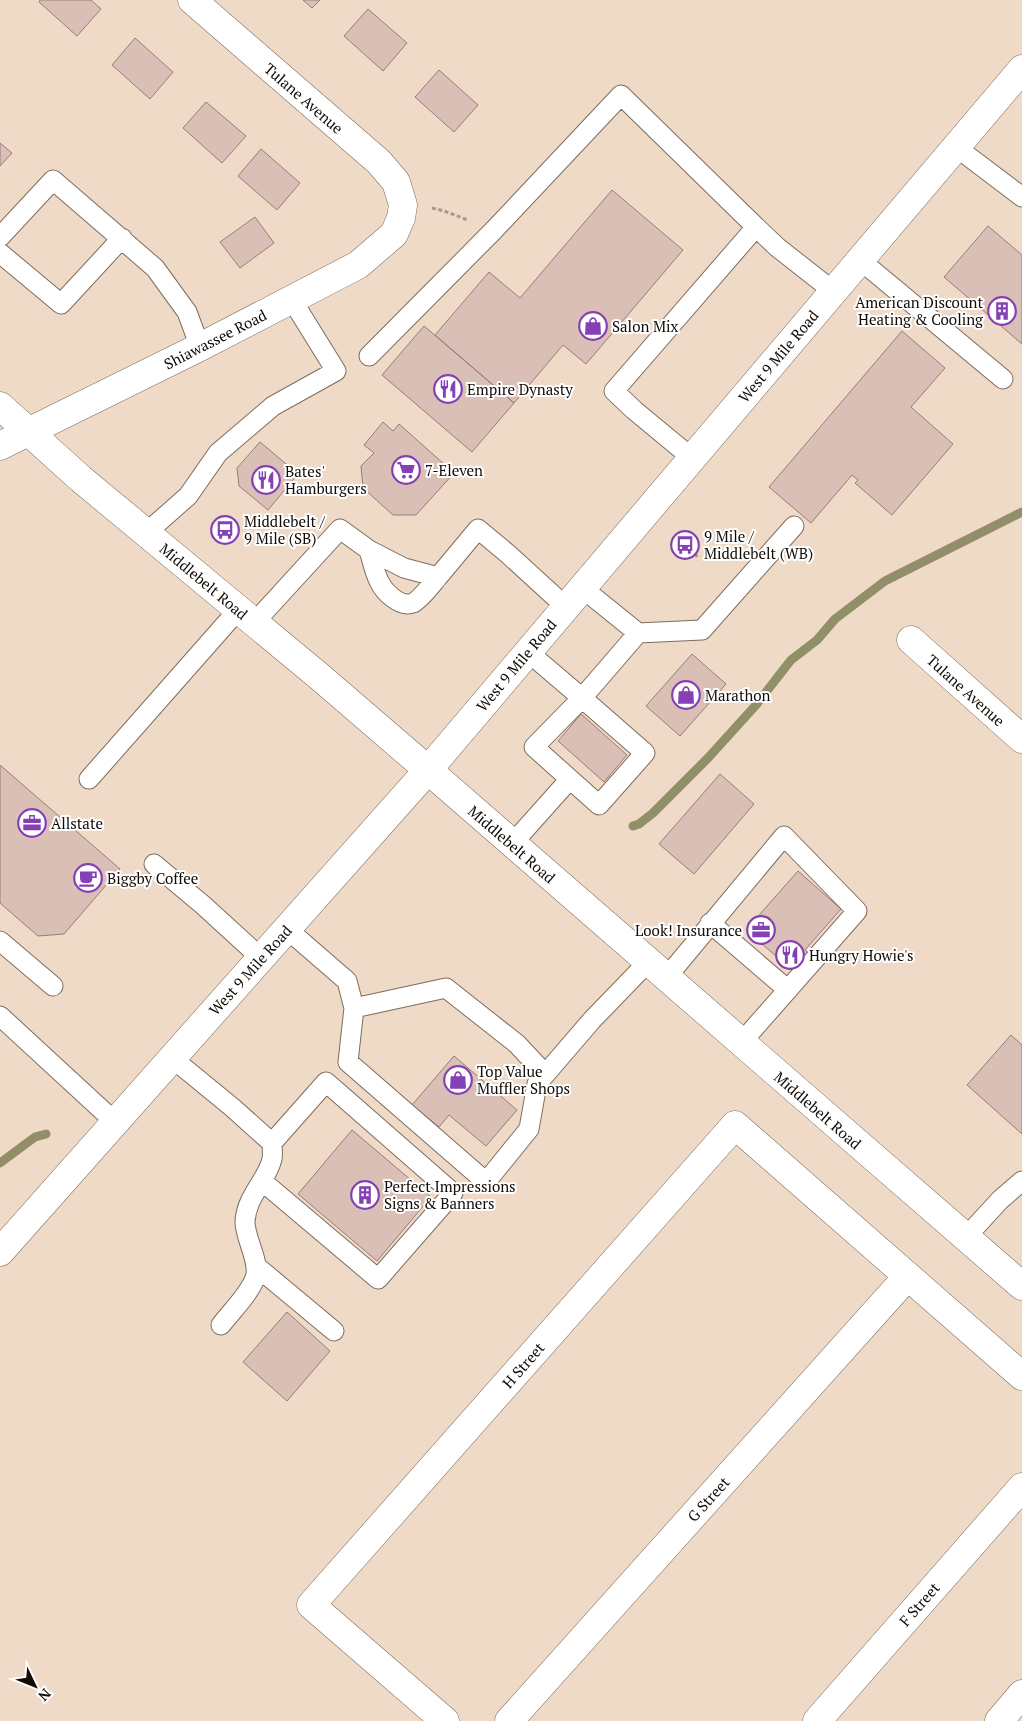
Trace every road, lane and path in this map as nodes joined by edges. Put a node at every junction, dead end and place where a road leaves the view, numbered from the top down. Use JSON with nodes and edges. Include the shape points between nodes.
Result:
{"nodes":[{"id":1,"x":192,"y":0,"type":"edge"},
{"id":2,"x":1022,"y":69,"type":"edge"},
{"id":3,"x":956,"y":147,"type":"junction"},
{"id":4,"x":1022,"y":197,"type":"edge"},
{"id":5,"x":403,"y":205,"type":"junction"},
{"id":6,"x":756,"y":227,"type":"junction"},
{"id":7,"x":494,"y":230,"type":"junction"},
{"id":8,"x":0,"y":237,"type":"edge"},
{"id":9,"x":122,"y":238,"type":"junction"},
{"id":10,"x":0,"y":253,"type":"edge"},
{"id":11,"x":860,"y":260,"type":"junction"},
{"id":12,"x":834,"y":292,"type":"junction"},
{"id":13,"x":292,"y":300,"type":"junction"},
{"id":14,"x":200,"y":347,"type":"junction"},
{"id":15,"x":369,"y":356,"type":"dead end"},
{"id":16,"x":1003,"y":379,"type":"dead end"},
{"id":17,"x":0,"y":406,"type":"edge"},
{"id":18,"x":30,"y":431,"type":"junction"},
{"id":19,"x":0,"y":446,"type":"edge"},
{"id":20,"x":692,"y":458,"type":"junction"},
{"id":21,"x":794,"y":526,"type":"dead end"},
{"id":22,"x":146,"y":533,"type":"junction"},
{"id":23,"x":685,"y":545,"type":"dead end"},
{"id":24,"x":369,"y":550,"type":"junction"},
{"id":25,"x":699,"y":558,"type":"dead end"},
{"id":26,"x":438,"y":576,"type":"junction"},
{"id":27,"x":574,"y":597,"type":"junction"},
{"id":28,"x":246,"y":616,"type":"junction"},
{"id":29,"x":638,"y":633,"type":"junction"},
{"id":30,"x":911,"y":640,"type":"dead end"},
{"id":31,"x":528,"y":652,"type":"junction"},
{"id":32,"x":582,"y":698,"type":"junction"},
{"id":33,"x":1022,"y":739,"type":"edge"},
{"id":34,"x":428,"y":770,"type":"junction"},
{"id":35,"x":89,"y":779,"type":"dead end"},
{"id":36,"x":570,"y":779,"type":"junction"},
{"id":37,"x":512,"y":844,"type":"junction"},
{"id":38,"x":154,"y":864,"type":"dead end"},
{"id":39,"x":710,"y":923,"type":"junction"},
{"id":40,"x":287,"y":929,"type":"junction"},
{"id":41,"x":0,"y":941,"type":"edge"},
{"id":42,"x":261,"y":958,"type":"junction"},
{"id":43,"x":657,"y":970,"type":"junction"},
{"id":44,"x":53,"y":986,"type":"dead end"},
{"id":45,"x":788,"y":990,"type":"junction"},
{"id":46,"x":354,"y":1008,"type":"junction"},
{"id":47,"x":0,"y":1016,"type":"edge"},
{"id":48,"x":741,"y":1043,"type":"junction"},
{"id":49,"x":172,"y":1058,"type":"junction"},
{"id":50,"x":545,"y":1074,"type":"junction"},
{"id":51,"x":115,"y":1122,"type":"junction"},
{"id":52,"x":272,"y":1144,"type":"junction"},
{"id":53,"x":262,"y":1181,"type":"junction"},
{"id":54,"x":1022,"y":1181,"type":"edge"},
{"id":55,"x":966,"y":1238,"type":"junction"},
{"id":56,"x":0,"y":1252,"type":"edge"},
{"id":57,"x":256,"y":1266,"type":"junction"},
{"id":58,"x":908,"y":1277,"type":"junction"},
{"id":59,"x":1022,"y":1286,"type":"edge"},
{"id":60,"x":221,"y":1325,"type":"dead end"},
{"id":61,"x":334,"y":1331,"type":"dead end"},
{"id":62,"x":1022,"y":1376,"type":"edge"},
{"id":63,"x":1022,"y":1487,"type":"edge"},
{"id":64,"x":1022,"y":1694,"type":"edge"},
{"id":65,"x":445,"y":1721,"type":"edge"},
{"id":66,"x":509,"y":1721,"type":"edge"},
{"id":67,"x":817,"y":1721,"type":"edge"},
{"id":68,"x":998,"y":1721,"type":"edge"}],
"edges":[{"from":1,"to":5,"type":"street","name":"Tulane Avenue","via":[[379,162],[396,182]]},
{"from":2,"to":3,"type":"street","name":"West 9 Mile Road"},
{"from":3,"to":4,"type":"lane"},
{"from":3,"to":11,"type":"street","name":"West 9 Mile Road"},
{"from":5,"to":7,"type":"path","via":[[444,211]]},
{"from":5,"to":13,"type":"street","name":"Shiawassee Road","via":[[394,234],[358,265]]},
{"from":6,"to":7,"type":"lane","via":[[621,95]]},
{"from":6,"to":12,"type":"lane"},
{"from":6,"to":20,"type":"lane","via":[[614,391]]},
{"from":7,"to":15,"type":"lane"},
{"from":8,"to":9,"type":"lane","via":[[53,180]]},
{"from":9,"to":10,"type":"lane","via":[[61,304]]},
{"from":9,"to":14,"type":"lane","via":[[155,268],[182,304]]},
{"from":11,"to":12,"type":"street","name":"West 9 Mile Road"},
{"from":11,"to":16,"type":"lane"},
{"from":12,"to":20,"type":"street","name":"West 9 Mile Road"},
{"from":13,"to":14,"type":"street","name":"Shiawassee Road"},
{"from":13,"to":22,"type":"lane","via":[[336,371],[273,406],[218,453],[188,496]]},
{"from":14,"to":18,"type":"street","name":"Shiawassee Road"},
{"from":17,"to":18,"type":"street","name":"Middlebelt Road"},
{"from":18,"to":19,"type":"street","name":"Shiawassee Road"},
{"from":18,"to":22,"type":"street","name":"Middlebelt Road"},
{"from":20,"to":27,"type":"street","name":"West 9 Mile Road"},
{"from":21,"to":29,"type":"lane","via":[[702,630]]},
{"from":22,"to":28,"type":"street","name":"Middlebelt Road"},
{"from":23,"to":25,"type":"path"},
{"from":24,"to":26,"type":"lane","via":[[404,568]]},
{"from":24,"to":26,"type":"lane","via":[[379,582],[401,603],[413,603]]},
{"from":24,"to":28,"type":"lane","via":[[340,529]]},
{"from":26,"to":27,"type":"lane","via":[[478,530],[508,554]]},
{"from":27,"to":29,"type":"lane"},
{"from":27,"to":31,"type":"street","name":"West 9 Mile Road"},
{"from":28,"to":34,"type":"street","name":"Middlebelt Road"},
{"from":28,"to":35,"type":"lane"},
{"from":29,"to":32,"type":"lane"},
{"from":30,"to":33,"type":"street","name":"Tulane Avenue"},
{"from":31,"to":32,"type":"lane"},
{"from":31,"to":34,"type":"street","name":"West 9 Mile Road"},
{"from":32,"to":36,"type":"lane","via":[[534,747]]},
{"from":32,"to":36,"type":"lane","via":[[645,753],[599,804]]},
{"from":34,"to":37,"type":"street","name":"Middlebelt Road"},
{"from":34,"to":40,"type":"street","name":"West 9 Mile Road"},
{"from":36,"to":37,"type":"lane"},
{"from":37,"to":43,"type":"street","name":"Middlebelt Road"},
{"from":38,"to":42,"type":"lane"},
{"from":39,"to":43,"type":"lane"},
{"from":39,"to":45,"type":"lane"},
{"from":39,"to":45,"type":"lane","via":[[784,836],[857,911]]},
{"from":40,"to":42,"type":"street","name":"West 9 Mile Road"},
{"from":40,"to":46,"type":"lane","via":[[347,981]]},
{"from":41,"to":44,"type":"lane"},
{"from":42,"to":49,"type":"street","name":"West 9 Mile Road"},
{"from":43,"to":48,"type":"street","name":"Middlebelt Road"},
{"from":43,"to":50,"type":"lane","via":[[592,1020]]},
{"from":45,"to":48,"type":"lane"},
{"from":46,"to":50,"type":"lane","via":[[446,988],[517,1044]]},
{"from":46,"to":50,"type":"lane","via":[[348,1062],[486,1182],[530,1129],[536,1084]]},
{"from":47,"to":51,"type":"lane"},
{"from":48,"to":55,"type":"street","name":"Middlebelt Road"},
{"from":49,"to":51,"type":"street","name":"West 9 Mile Road"},
{"from":49,"to":52,"type":"lane"},
{"from":51,"to":56,"type":"street","name":"West 9 Mile Road"},
{"from":52,"to":53,"type":"lane","via":[[272,1159]]},
{"from":52,"to":53,"type":"lane","via":[[326,1082],[453,1193],[378,1279]]},
{"from":53,"to":57,"type":"lane","via":[[252,1196],[245,1222]]},
{"from":54,"to":55,"type":"lane"},
{"from":55,"to":59,"type":"street","name":"Middlebelt Road"},
{"from":57,"to":60,"type":"lane","via":[[253,1284]]},
{"from":57,"to":61,"type":"lane"},
{"from":58,"to":62,"type":"street"},
{"from":58,"to":65,"type":"street","name":"H Street","via":[[735,1125],[311,1605]]},
{"from":58,"to":66,"type":"street","name":"G Street"},
{"from":63,"to":67,"type":"street","name":"F Street"},
{"from":64,"to":68,"type":"street"}]}
